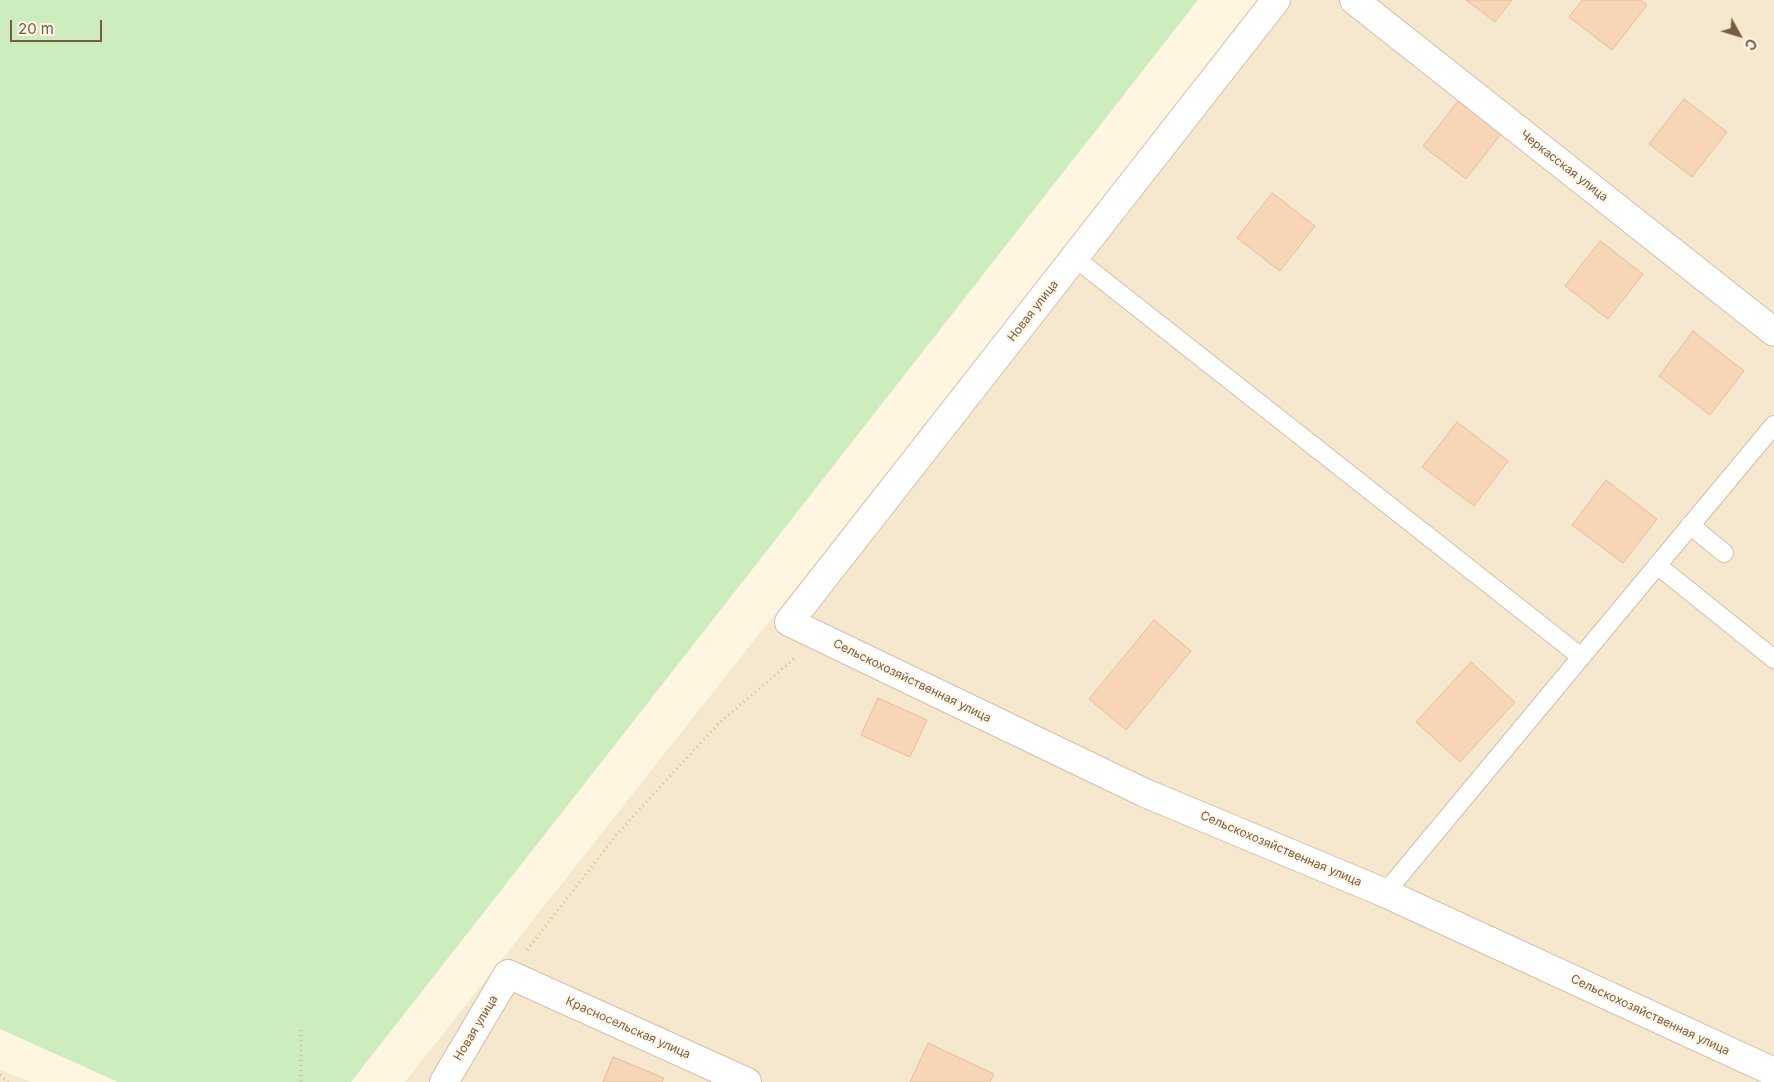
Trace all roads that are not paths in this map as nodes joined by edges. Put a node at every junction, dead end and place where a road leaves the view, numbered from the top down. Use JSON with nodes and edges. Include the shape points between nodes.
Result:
{"nodes":[{"id":1,"x":1276,"y":0,"type":"edge"},
{"id":2,"x":1354,"y":0,"type":"edge"},
{"id":3,"x":1076,"y":258,"type":"junction"},
{"id":4,"x":1774,"y":332,"type":"edge"},
{"id":5,"x":1774,"y":425,"type":"edge"},
{"id":6,"x":1690,"y":525,"type":"junction"},
{"id":7,"x":1724,"y":553,"type":"dead end"},
{"id":8,"x":1657,"y":565,"type":"junction"},
{"id":9,"x":790,"y":622,"type":"joint"},
{"id":10,"x":1580,"y":656,"type":"junction"},
{"id":11,"x":1774,"y":659,"type":"edge"},
{"id":12,"x":1384,"y":893,"type":"junction"},
{"id":13,"x":508,"y":974,"type":"joint"},
{"id":14,"x":1774,"y":1072,"type":"edge"},
{"id":15,"x":444,"y":1082,"type":"edge"},
{"id":16,"x":747,"y":1082,"type":"edge"}],
"edges":[{"from":1,"to":3,"type":"street","name":"Новая улица"},
{"from":2,"to":4,"type":"street","name":"Черкасская улица"},
{"from":3,"to":9,"type":"street","name":"Новая улица"},
{"from":3,"to":10,"type":"lane"},
{"from":5,"to":6,"type":"lane"},
{"from":6,"to":7,"type":"lane"},
{"from":6,"to":8,"type":"lane"},
{"from":8,"to":10,"type":"lane"},
{"from":8,"to":11,"type":"lane"},
{"from":9,"to":12,"type":"street","name":"Сельскохозяйственная улица","via":[[1145,792]]},
{"from":10,"to":12,"type":"lane"},
{"from":12,"to":14,"type":"street","name":"Сельскохозяйственная улица"},
{"from":13,"to":15,"type":"street","name":"Новая улица"},
{"from":13,"to":16,"type":"street","name":"Красносельская улица"}]}
